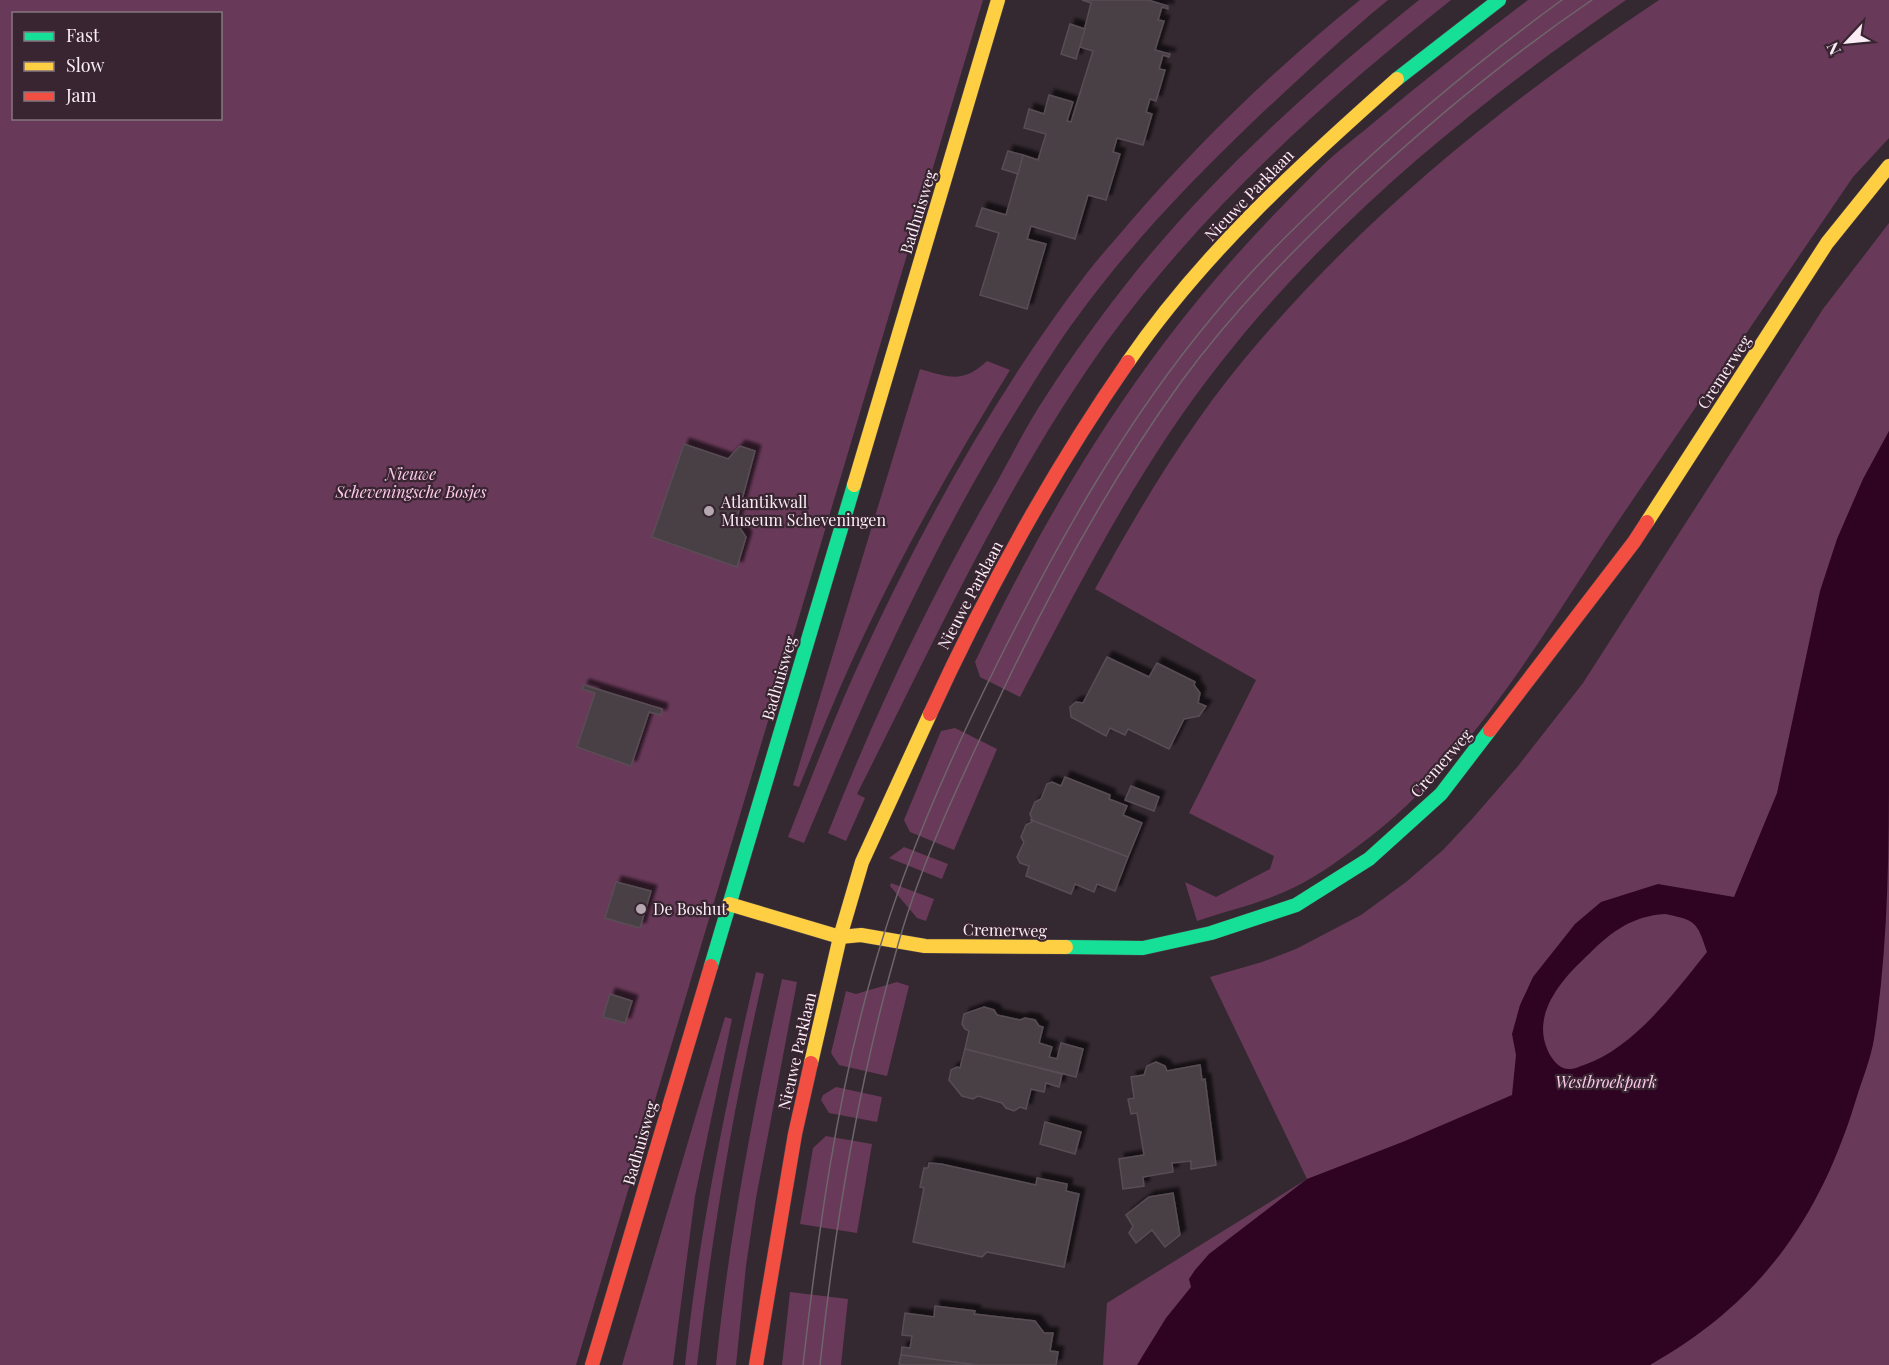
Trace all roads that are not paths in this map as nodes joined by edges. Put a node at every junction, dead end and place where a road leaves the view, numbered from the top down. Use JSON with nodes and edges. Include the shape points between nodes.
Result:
{"nodes":[{"id":1,"x":998,"y":0,"type":"edge"},
{"id":2,"x":1499,"y":0,"type":"edge"},
{"id":3,"x":1889,"y":166,"type":"edge"},
{"id":4,"x":729,"y":904,"type":"junction"},
{"id":5,"x":840,"y":937,"type":"junction"},
{"id":6,"x":592,"y":1365,"type":"edge"},
{"id":7,"x":756,"y":1365,"type":"edge"}],
"edges":[{"from":1,"to":4,"type":"street","name":"Badhuisweg"},
{"from":2,"to":5,"type":"street","name":"Nieuwe Parklaan","via":[[1407,70],[1321,146],[1236,230],[1156,321],[1054,476],[949,672],[862,862]]},
{"from":3,"to":5,"type":"street","name":"Cremerweg","via":[[1827,243],[1635,542],[1441,794],[1369,859],[1296,904],[1211,933],[1143,948],[924,945],[861,935]]},
{"from":4,"to":5,"type":"street","name":"Cremerweg"},
{"from":4,"to":6,"type":"street","name":"Badhuisweg"},
{"from":5,"to":7,"type":"street","name":"Nieuwe Parklaan","via":[[795,1134]]}]}
